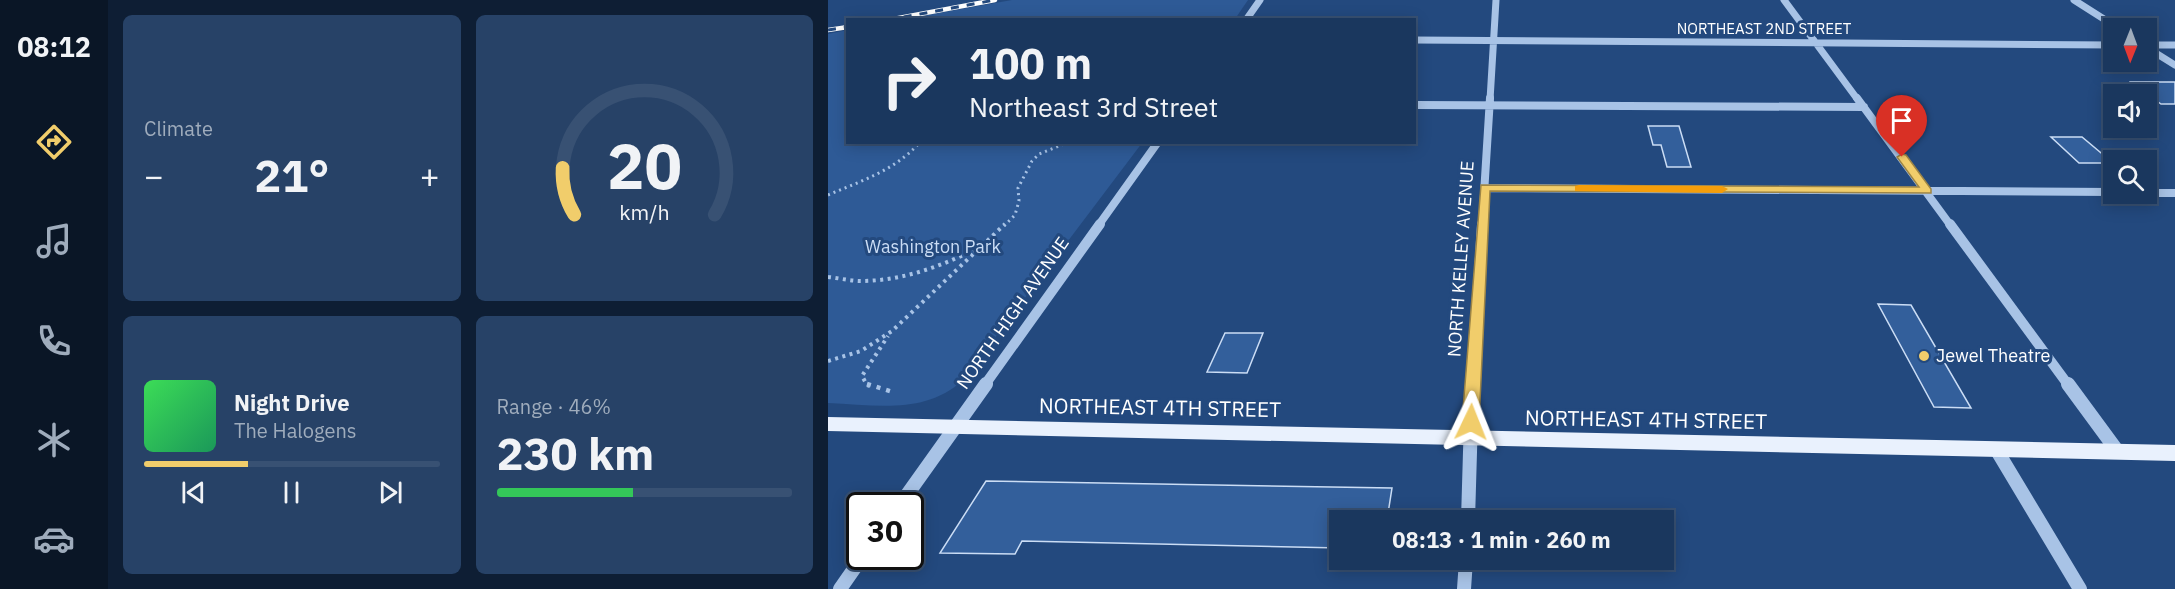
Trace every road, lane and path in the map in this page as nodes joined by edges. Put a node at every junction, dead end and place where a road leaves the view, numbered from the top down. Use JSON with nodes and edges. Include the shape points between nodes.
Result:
{"nodes":[{"id":1,"x":1260,"y":0,"type":"edge"},
{"id":2,"x":1496,"y":0,"type":"edge"},
{"id":3,"x":1784,"y":0,"type":"edge"},
{"id":4,"x":2074,"y":0,"type":"edge"},
{"id":5,"x":1247,"y":18,"type":"edge"},
{"id":6,"x":2103,"y":18,"type":"edge"},
{"id":7,"x":1416,"y":40,"type":"edge"},
{"id":8,"x":1494,"y":41,"type":"junction"},
{"id":9,"x":1816,"y":43,"type":"junction"},
{"id":10,"x":2103,"y":45,"type":"edge"},
{"id":11,"x":2175,"y":45,"type":"edge"},
{"id":12,"x":2157,"y":46,"type":"edge"},
{"id":13,"x":2157,"y":53,"type":"edge"},
{"id":14,"x":2175,"y":65,"type":"edge"},
{"id":15,"x":1416,"y":105,"type":"edge"},
{"id":16,"x":1490,"y":105,"type":"junction"},
{"id":17,"x":1864,"y":107,"type":"junction"},
{"id":18,"x":918,"y":144,"type":"edge"},
{"id":19,"x":1064,"y":144,"type":"edge"},
{"id":20,"x":1157,"y":144,"type":"edge"},
{"id":21,"x":1485,"y":188,"type":"junction"},
{"id":22,"x":1927,"y":191,"type":"junction"},
{"id":23,"x":2103,"y":192,"type":"edge"},
{"id":24,"x":2157,"y":192,"type":"edge"},
{"id":25,"x":2175,"y":193,"type":"edge"},
{"id":26,"x":828,"y":195,"type":"edge"},
{"id":27,"x":984,"y":245,"type":"junction"},
{"id":28,"x":828,"y":277,"type":"edge"},
{"id":29,"x":892,"y":331,"type":"junction"},
{"id":30,"x":828,"y":361,"type":"edge"},
{"id":31,"x":893,"y":392,"type":"dead end"},
{"id":32,"x":828,"y":424,"type":"edge"},
{"id":33,"x":956,"y":426,"type":"junction"},
{"id":34,"x":1470,"y":438,"type":"junction"},
{"id":35,"x":1996,"y":449,"type":"junction"},
{"id":36,"x":2118,"y":452,"type":"junction"},
{"id":37,"x":2175,"y":453,"type":"edge"},
{"id":38,"x":909,"y":492,"type":"edge"},
{"id":39,"x":1468,"y":510,"type":"edge"},
{"id":40,"x":853,"y":570,"type":"edge"},
{"id":41,"x":1465,"y":570,"type":"edge"},
{"id":42,"x":840,"y":589,"type":"edge"},
{"id":43,"x":1464,"y":589,"type":"edge"},
{"id":44,"x":2080,"y":589,"type":"edge"}],
"edges":[{"from":1,"to":5,"type":"street"},
{"from":2,"to":8,"type":"street","name":"NORTH KELLEY AVENUE"},
{"from":3,"to":9,"type":"street"},
{"from":4,"to":6,"type":"street"},
{"from":7,"to":8,"type":"street","name":"NORTHEAST 2ND STREET"},
{"from":8,"to":9,"type":"street","name":"NORTHEAST 2ND STREET"},
{"from":8,"to":16,"type":"street","name":"NORTH KELLEY AVENUE"},
{"from":9,"to":10,"type":"street","name":"NORTHEAST 2ND STREET"},
{"from":9,"to":17,"type":"street"},
{"from":11,"to":12,"type":"street"},
{"from":13,"to":14,"type":"street"},
{"from":15,"to":16,"type":"street"},
{"from":16,"to":17,"type":"street"},
{"from":16,"to":21,"type":"street","name":"NORTH KELLEY AVENUE"},
{"from":17,"to":22,"type":"street"},
{"from":18,"to":26,"type":"path","via":[[906,157],[882,171]]},
{"from":19,"to":27,"type":"path","via":[[1035,157],[1018,188],[1015,215]]},
{"from":20,"to":33,"type":"street","name":"NORTH HIGH AVENUE"},
{"from":21,"to":22,"type":"street"},
{"from":21,"to":34,"type":"street","name":"NORTH KELLEY AVENUE"},
{"from":22,"to":23,"type":"street"},
{"from":22,"to":36,"type":"street"},
{"from":24,"to":25,"type":"street"},
{"from":27,"to":28,"type":"path","via":[[940,265],[895,277],[855,281]]},
{"from":27,"to":29,"type":"path"},
{"from":29,"to":30,"type":"path","via":[[861,351]]},
{"from":29,"to":31,"type":"path","via":[[862,376],[867,385]]},
{"from":32,"to":33,"type":"main road","name":"NORTHEAST 4TH STREET"},
{"from":33,"to":34,"type":"main road","name":"NORTHEAST 4TH STREET"},
{"from":33,"to":38,"type":"street","name":"NORTH HIGH AVENUE"},
{"from":34,"to":35,"type":"main road","name":"NORTHEAST 4TH STREET"},
{"from":34,"to":39,"type":"street","name":"NORTH KELLEY AVENUE"},
{"from":35,"to":36,"type":"main road","name":"NORTHEAST 4TH STREET"},
{"from":35,"to":44,"type":"street"},
{"from":36,"to":37,"type":"main road","name":"NORTHEAST 4TH STREET"},
{"from":40,"to":42,"type":"street"},
{"from":41,"to":43,"type":"street"}]}
